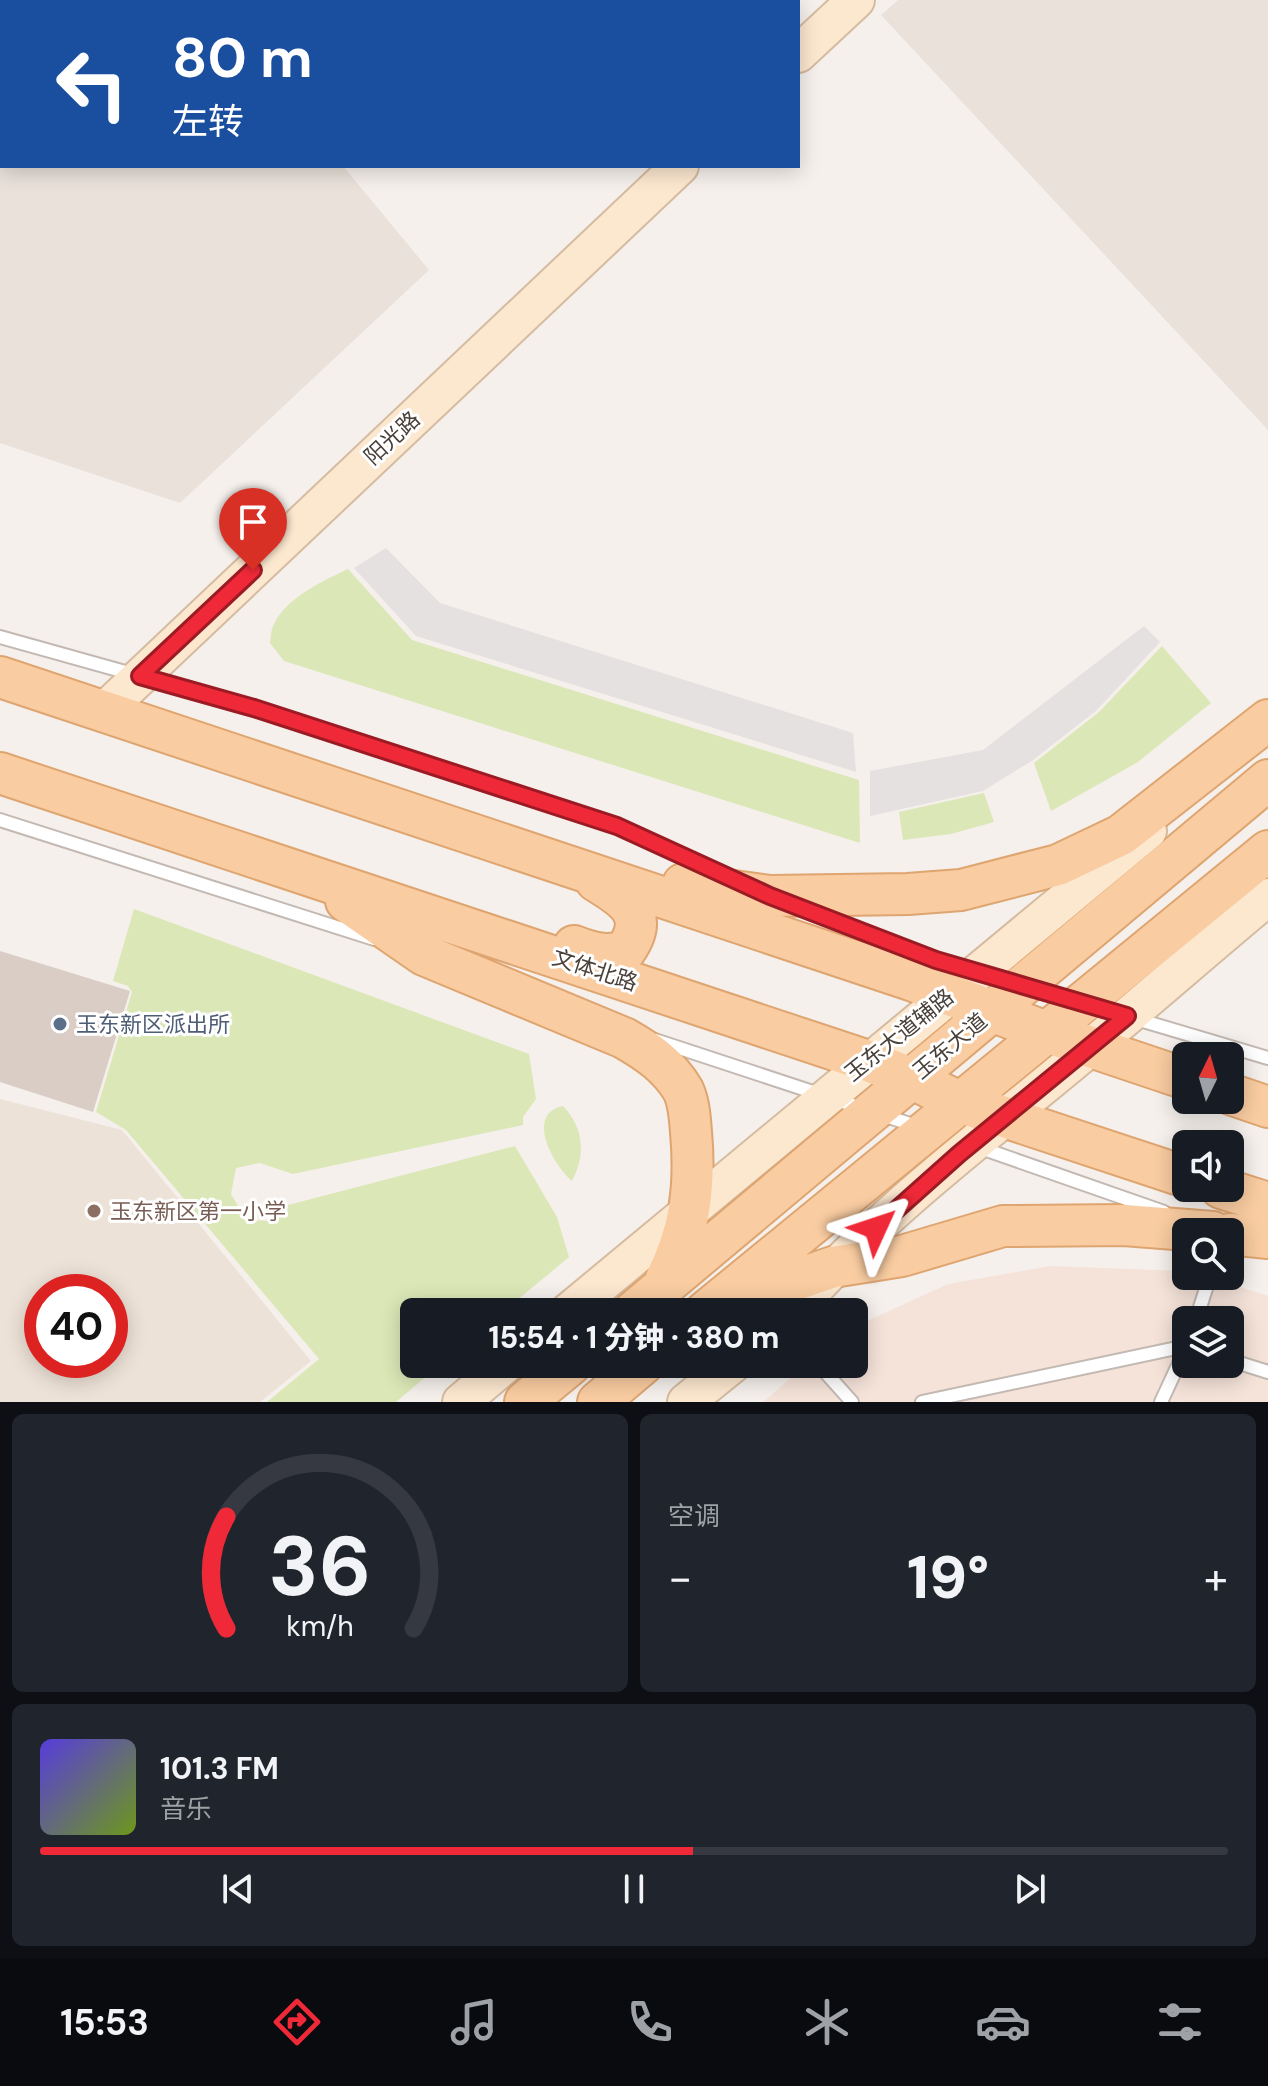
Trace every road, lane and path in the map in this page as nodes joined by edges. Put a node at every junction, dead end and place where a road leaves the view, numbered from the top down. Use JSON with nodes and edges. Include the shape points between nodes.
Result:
{"nodes":[{"id":1,"x":856,"y":0,"type":"edge"},
{"id":2,"x":800,"y":52,"type":"edge"},
{"id":3,"x":678,"y":168,"type":"edge"},
{"id":4,"x":0,"y":637,"type":"edge"},
{"id":5,"x":140,"y":676,"type":"junction"},
{"id":6,"x":0,"y":677,"type":"edge"},
{"id":7,"x":104,"y":711,"type":"junction"},
{"id":8,"x":1268,"y":720,"type":"edge"},
{"id":9,"x":1268,"y":728,"type":"edge"},
{"id":10,"x":0,"y":773,"type":"edge"},
{"id":11,"x":1268,"y":780,"type":"edge"},
{"id":12,"x":0,"y":820,"type":"edge"},
{"id":13,"x":1268,"y":851,"type":"edge"},
{"id":14,"x":569,"y":865,"type":"junction"},
{"id":15,"x":306,"y":874,"type":"junction"},
{"id":16,"x":770,"y":896,"type":"junction"},
{"id":17,"x":1268,"y":897,"type":"edge"},
{"id":18,"x":424,"y":955,"type":"junction"},
{"id":19,"x":963,"y":983,"type":"junction"},
{"id":20,"x":1008,"y":998,"type":"junction"},
{"id":21,"x":1105,"y":1009,"type":"junction"},
{"id":22,"x":1046,"y":1032,"type":"junction"},
{"id":23,"x":1092,"y":1046,"type":"junction"},
{"id":24,"x":1268,"y":1058,"type":"edge"},
{"id":25,"x":868,"y":1061,"type":"junction"},
{"id":26,"x":1172,"y":1074,"type":"edge"},
{"id":27,"x":911,"y":1078,"type":"junction"},
{"id":28,"x":826,"y":1095,"type":"junction"},
{"id":29,"x":1244,"y":1099,"type":"edge"},
{"id":30,"x":1268,"y":1107,"type":"edge"},
{"id":31,"x":872,"y":1111,"type":"junction"},
{"id":32,"x":1004,"y":1117,"type":"junction"},
{"id":33,"x":951,"y":1130,"type":"junction"},
{"id":34,"x":1172,"y":1172,"type":"edge"},
{"id":35,"x":1244,"y":1195,"type":"edge"},
{"id":36,"x":1268,"y":1203,"type":"edge"},
{"id":37,"x":691,"y":1207,"type":"junction"},
{"id":38,"x":1185,"y":1218,"type":"edge"},
{"id":39,"x":1172,"y":1229,"type":"edge"},
{"id":40,"x":1244,"y":1235,"type":"edge"},
{"id":41,"x":1268,"y":1238,"type":"edge"},
{"id":42,"x":1244,"y":1240,"type":"edge"},
{"id":43,"x":1268,"y":1251,"type":"edge"},
{"id":44,"x":833,"y":1267,"type":"junction"},
{"id":45,"x":584,"y":1298,"type":"edge"},
{"id":46,"x":648,"y":1298,"type":"edge"},
{"id":47,"x":649,"y":1298,"type":"edge"},
{"id":48,"x":725,"y":1298,"type":"edge"},
{"id":49,"x":746,"y":1298,"type":"edge"},
{"id":50,"x":805,"y":1298,"type":"edge"},
{"id":51,"x":1172,"y":1350,"type":"edge"},
{"id":52,"x":1244,"y":1364,"type":"edge"},
{"id":53,"x":1268,"y":1372,"type":"edge"},
{"id":54,"x":489,"y":1378,"type":"edge"},
{"id":55,"x":554,"y":1378,"type":"edge"},
{"id":56,"x":626,"y":1378,"type":"edge"},
{"id":57,"x":716,"y":1378,"type":"edge"},
{"id":58,"x":831,"y":1378,"type":"edge"},
{"id":59,"x":1172,"y":1378,"type":"edge"},
{"id":60,"x":461,"y":1402,"type":"edge"},
{"id":61,"x":525,"y":1402,"type":"edge"},
{"id":62,"x":598,"y":1402,"type":"edge"},
{"id":63,"x":686,"y":1402,"type":"edge"},
{"id":64,"x":852,"y":1402,"type":"edge"},
{"id":65,"x":922,"y":1402,"type":"edge"},
{"id":66,"x":1161,"y":1402,"type":"edge"}],
"edges":[{"from":1,"to":2,"type":"street"},
{"from":3,"to":5,"type":"street","name":"阳光路"},
{"from":4,"to":5,"type":"lane"},
{"from":5,"to":7,"type":"street","name":"阳光路"},
{"from":5,"to":16,"type":"lane","via":[[617,826]]},
{"from":6,"to":7,"type":"main road"},
{"from":7,"to":14,"type":"main road"},
{"from":8,"to":16,"type":"main road","via":[[1121,835],[1058,865],[961,890]]},
{"from":9,"to":19,"type":"street","name":"玉东大道辅路"},
{"from":10,"to":15,"type":"main road","name":"文体北路"},
{"from":11,"to":20,"type":"main road","name":"玉东大道"},
{"from":12,"to":18,"type":"lane"},
{"from":13,"to":21,"type":"main road"},
{"from":14,"to":15,"type":"main road","via":[[632,906],[636,931],[625,951],[593,953],[471,909]]},
{"from":14,"to":16,"type":"main road"},
{"from":14,"to":19,"type":"main road"},
{"from":15,"to":18,"type":"main road"},
{"from":15,"to":25,"type":"main road","name":"文体北路"},
{"from":16,"to":19,"type":"lane","via":[[936,960]]},
{"from":17,"to":21,"type":"street"},
{"from":18,"to":28,"type":"lane","via":[[634,1033]]},
{"from":18,"to":37,"type":"main road","via":[[624,1038],[667,1069],[683,1092],[690,1118]]},
{"from":19,"to":20,"type":"main road"},
{"from":19,"to":25,"type":"street","name":"玉东大道辅路"},
{"from":20,"to":21,"type":"lane"},
{"from":20,"to":22,"type":"main road"},
{"from":20,"to":27,"type":"main road","name":"玉东大道"},
{"from":21,"to":22,"type":"main road"},
{"from":21,"to":23,"type":"street"},
{"from":21,"to":24,"type":"lane"},
{"from":22,"to":23,"type":"main road"},
{"from":22,"to":33,"type":"main road"},
{"from":23,"to":26,"type":"main road"},
{"from":23,"to":32,"type":"street"},
{"from":25,"to":27,"type":"main road","name":"文体北路"},
{"from":25,"to":28,"type":"street","name":"玉东大道辅路"},
{"from":27,"to":31,"type":"main road","name":"玉东大道"},
{"from":27,"to":33,"type":"main road","name":"文体北路"},
{"from":28,"to":31,"type":"lane"},
{"from":28,"to":37,"type":"street","name":"玉东大道辅路"},
{"from":29,"to":30,"type":"main road"},
{"from":31,"to":33,"type":"lane"},
{"from":31,"to":47,"type":"main road","name":"玉东大道"},
{"from":32,"to":33,"type":"main road","name":"文体北路"},
{"from":32,"to":34,"type":"main road","name":"文体北路"},
{"from":33,"to":38,"type":"lane"},
{"from":33,"to":44,"type":"street"},
{"from":33,"to":48,"type":"main road"},
{"from":35,"to":36,"type":"main road"},
{"from":37,"to":45,"type":"street","name":"玉东大道辅路"},
{"from":37,"to":46,"type":"main road","via":[[679,1254]]},
{"from":39,"to":44,"type":"main road","via":[[1003,1226],[902,1256]]},
{"from":40,"to":41,"type":"main road"},
{"from":42,"to":43,"type":"lane"},
{"from":44,"to":49,"type":"main road"},
{"from":44,"to":50,"type":"street"},
{"from":51,"to":65,"type":"lane"},
{"from":52,"to":53,"type":"lane"},
{"from":54,"to":60,"type":"street"},
{"from":55,"to":61,"type":"main road"},
{"from":56,"to":62,"type":"main road"},
{"from":57,"to":63,"type":"street"},
{"from":58,"to":64,"type":"lane"},
{"from":59,"to":66,"type":"lane"}]}
